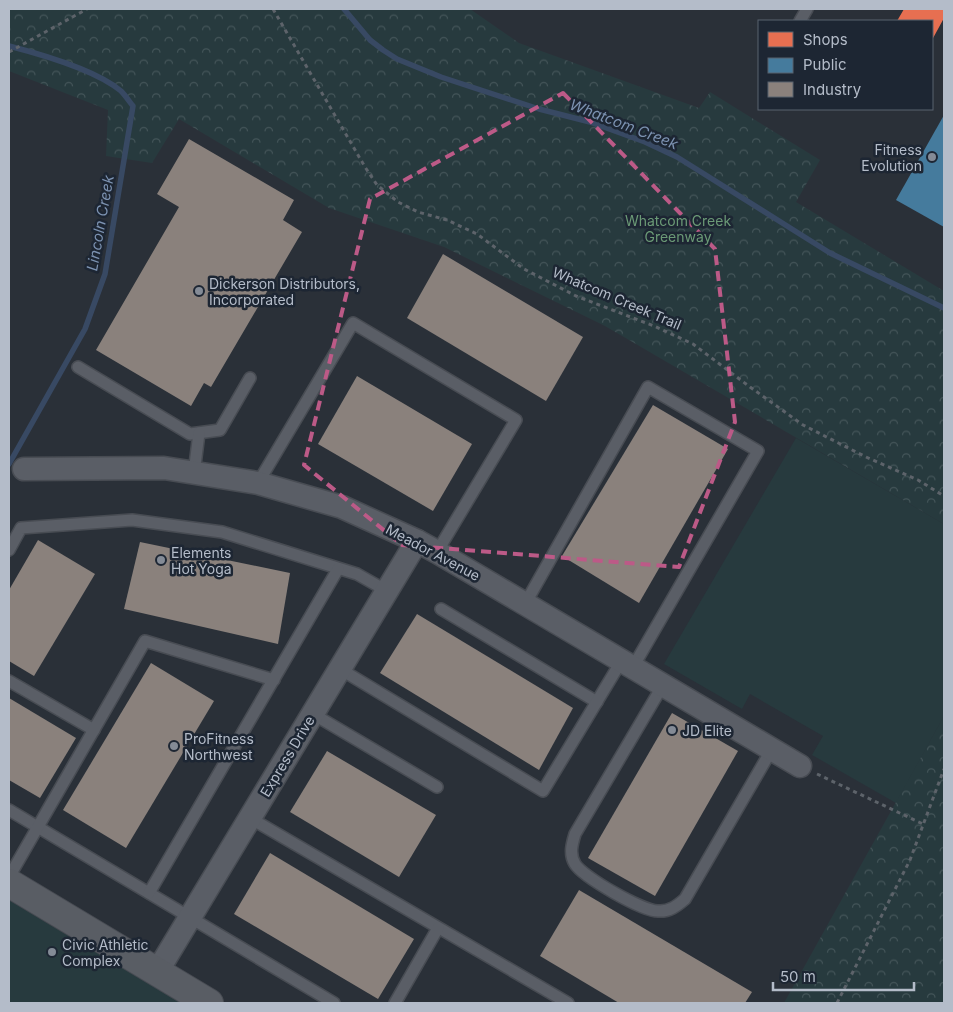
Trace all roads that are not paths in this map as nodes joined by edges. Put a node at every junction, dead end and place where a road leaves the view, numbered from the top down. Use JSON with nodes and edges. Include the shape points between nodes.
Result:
{"nodes":[{"id":1,"x":807,"y":9,"type":"edge"},
{"id":2,"x":801,"y":20,"type":"edge"},
{"id":3,"x":78,"y":367,"type":"dead end"},
{"id":4,"x":250,"y":378,"type":"dead end"},
{"id":5,"x":198,"y":433,"type":"junction"},
{"id":6,"x":24,"y":469,"type":"dead end"},
{"id":7,"x":194,"y":472,"type":"junction"},
{"id":8,"x":258,"y":483,"type":"junction"},
{"id":9,"x":417,"y":541,"type":"junction"},
{"id":10,"x":9,"y":550,"type":"edge"},
{"id":11,"x":437,"y":552,"type":"junction"},
{"id":12,"x":338,"y":569,"type":"junction"},
{"id":13,"x":388,"y":591,"type":"junction"},
{"id":14,"x":526,"y":604,"type":"junction"},
{"id":15,"x":440,"y":609,"type":"dead end"},
{"id":16,"x":627,"y":663,"type":"junction"},
{"id":17,"x":340,"y":669,"type":"junction"},
{"id":18,"x":274,"y":680,"type":"junction"},
{"id":19,"x":9,"y":681,"type":"edge"},
{"id":20,"x":662,"y":684,"type":"junction"},
{"id":21,"x":597,"y":702,"type":"junction"},
{"id":22,"x":313,"y":714,"type":"junction"},
{"id":23,"x":94,"y":730,"type":"junction"},
{"id":24,"x":772,"y":749,"type":"junction"},
{"id":25,"x":800,"y":766,"type":"road end"},
{"id":26,"x":437,"y":787,"type":"dead end"},
{"id":27,"x":9,"y":810,"type":"edge"},
{"id":28,"x":250,"y":818,"type":"junction"},
{"id":29,"x":38,"y":827,"type":"junction"},
{"id":30,"x":9,"y":877,"type":"edge"},
{"id":31,"x":9,"y":883,"type":"edge"},
{"id":32,"x":149,"y":893,"type":"junction"},
{"id":33,"x":190,"y":918,"type":"junction"},
{"id":34,"x":438,"y":928,"type":"junction"},
{"id":35,"x":157,"y":972,"type":"junction"},
{"id":36,"x":210,"y":1003,"type":"edge"},
{"id":37,"x":334,"y":1003,"type":"edge"},
{"id":38,"x":395,"y":1003,"type":"edge"},
{"id":39,"x":568,"y":1003,"type":"edge"}],
"edges":[{"from":1,"to":2,"type":"lane"},
{"from":3,"to":5,"type":"lane","via":[[190,434]]},
{"from":4,"to":5,"type":"lane","via":[[220,430]]},
{"from":5,"to":7,"type":"lane"},
{"from":6,"to":7,"type":"street","name":"Meador Avenue","via":[[164,468]]},
{"from":7,"to":8,"type":"street","name":"Meador Avenue"},
{"from":8,"to":9,"type":"street","name":"Meador Avenue","via":[[342,507]]},
{"from":8,"to":11,"type":"lane","via":[[353,323],[516,420]]},
{"from":9,"to":11,"type":"street","name":"Meador Avenue"},
{"from":9,"to":13,"type":"street","name":"Express Drive"},
{"from":10,"to":12,"type":"lane","via":[[22,528],[132,520],[222,532]]},
{"from":11,"to":14,"type":"street","name":"Meador Avenue"},
{"from":12,"to":13,"type":"lane","via":[[357,574]]},
{"from":12,"to":18,"type":"lane"},
{"from":13,"to":17,"type":"street","name":"Express Drive"},
{"from":14,"to":16,"type":"street","name":"Meador Avenue"},
{"from":14,"to":16,"type":"lane","via":[[648,387],[758,451]]},
{"from":15,"to":21,"type":"lane"},
{"from":16,"to":20,"type":"street","name":"Meador Avenue"},
{"from":16,"to":21,"type":"lane"},
{"from":17,"to":21,"type":"lane","via":[[543,791]]},
{"from":17,"to":22,"type":"street","name":"Express Drive"},
{"from":18,"to":23,"type":"lane","via":[[146,641]]},
{"from":18,"to":32,"type":"lane"},
{"from":19,"to":23,"type":"lane"},
{"from":20,"to":24,"type":"street","name":"Meador Avenue"},
{"from":20,"to":24,"type":"lane","via":[[575,834],[571,848],[574,863],[583,874],[642,908],[658,912],[674,908],[685,899]]},
{"from":22,"to":26,"type":"lane"},
{"from":22,"to":28,"type":"street","name":"Express Drive"},
{"from":23,"to":29,"type":"lane"},
{"from":24,"to":25,"type":"street","name":"Meador Avenue"},
{"from":27,"to":29,"type":"lane"},
{"from":28,"to":33,"type":"street","name":"Express Drive"},
{"from":28,"to":34,"type":"lane"},
{"from":29,"to":30,"type":"lane"},
{"from":29,"to":32,"type":"lane"},
{"from":31,"to":35,"type":"street"},
{"from":32,"to":33,"type":"lane"},
{"from":33,"to":35,"type":"street","name":"Express Drive"},
{"from":33,"to":37,"type":"lane"},
{"from":34,"to":38,"type":"lane"},
{"from":34,"to":39,"type":"lane"},
{"from":35,"to":36,"type":"street"}]}
